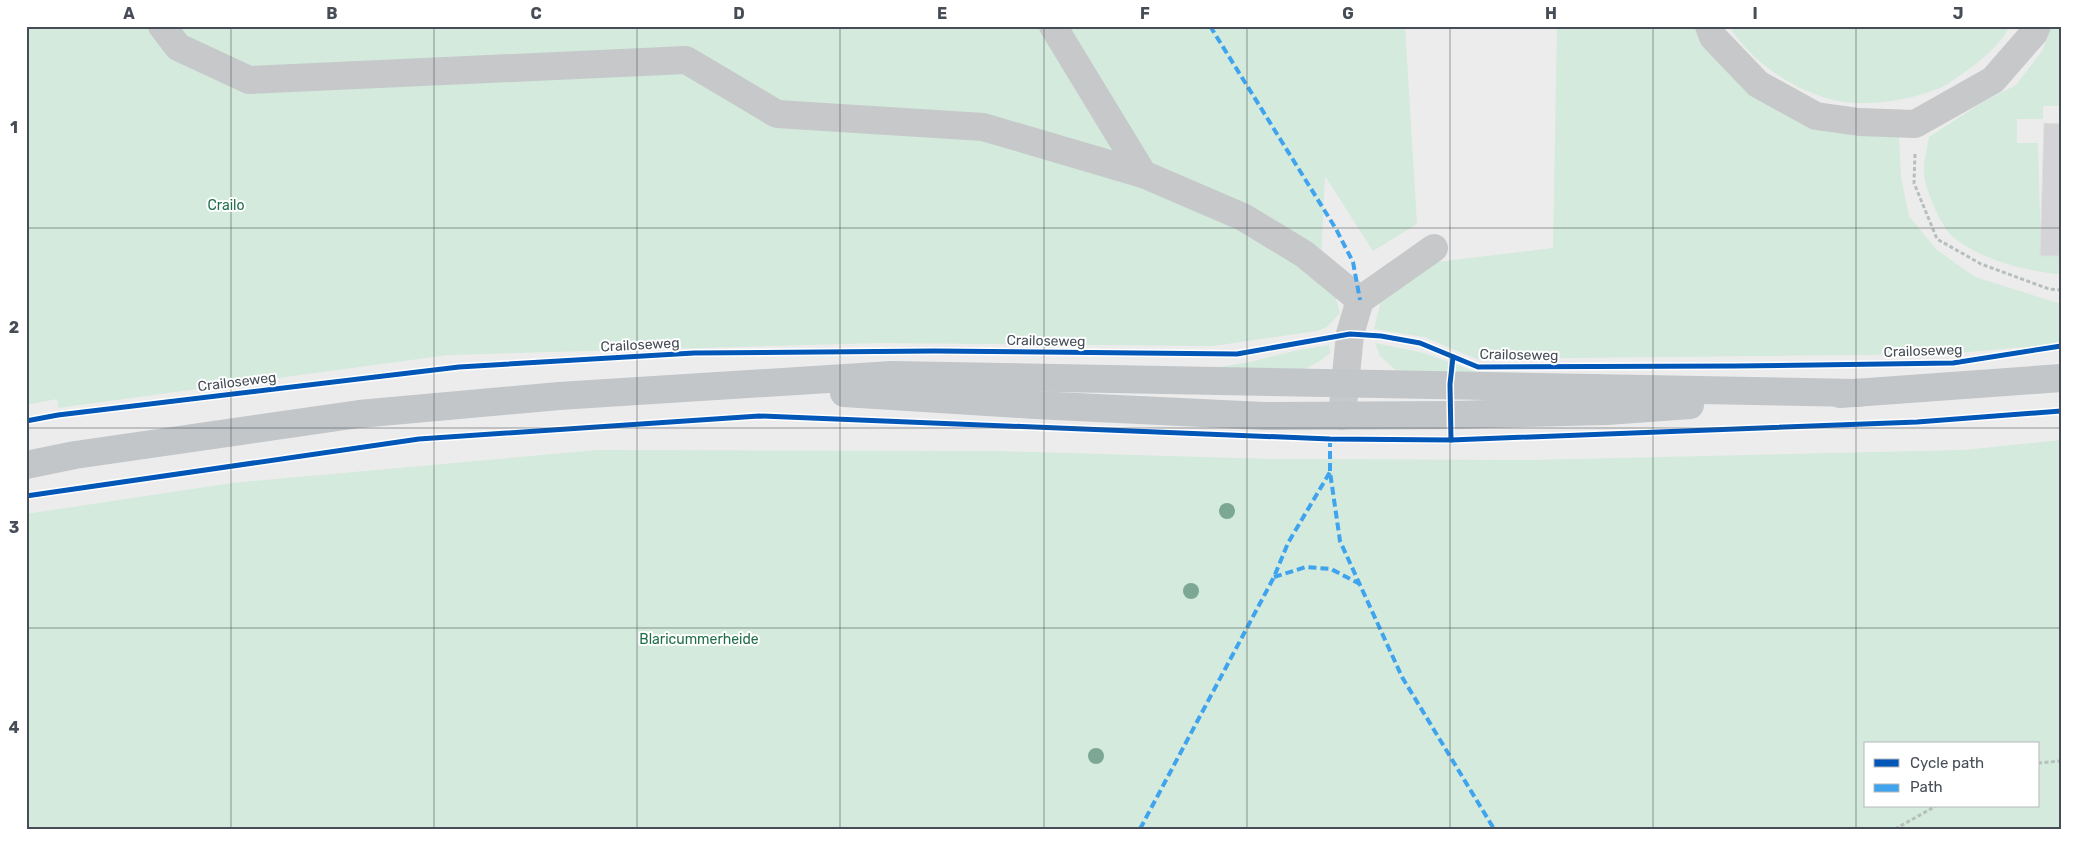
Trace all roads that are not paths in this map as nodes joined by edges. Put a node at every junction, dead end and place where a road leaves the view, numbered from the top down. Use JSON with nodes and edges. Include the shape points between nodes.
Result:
{"nodes":[{"id":1,"x":162,"y":26,"type":"edge"},
{"id":2,"x":1054,"y":26,"type":"edge"},
{"id":3,"x":1708,"y":26,"type":"edge"},
{"id":4,"x":2037,"y":26,"type":"edge"},
{"id":5,"x":1143,"y":174,"type":"junction"},
{"id":6,"x":1434,"y":248,"type":"dead end"},
{"id":7,"x":1360,"y":300,"type":"junction"},
{"id":8,"x":2061,"y":378,"type":"edge"},
{"id":9,"x":1345,"y":383,"type":"junction"},
{"id":10,"x":740,"y":385,"type":"junction"},
{"id":11,"x":1858,"y":393,"type":"junction"},
{"id":12,"x":1342,"y":416,"type":"junction"},
{"id":13,"x":26,"y":465,"type":"edge"}],
"edges":[{"from":1,"to":5,"type":"street","via":[[178,47],[249,80],[686,60],[777,114],[983,127]]},
{"from":2,"to":5,"type":"street"},
{"from":3,"to":4,"type":"street","via":[[1713,37],[1758,84],[1816,116],[1859,122],[1915,124],[1993,80]]},
{"from":5,"to":7,"type":"street","via":[[1243,217],[1304,254]]},
{"from":6,"to":7,"type":"street"},
{"from":7,"to":9,"type":"street","via":[[1350,334]]},
{"from":8,"to":11,"type":"main road"},
{"from":9,"to":10,"type":"main road","via":[[892,375]]},
{"from":9,"to":11,"type":"main road"},
{"from":9,"to":12,"type":"street"},
{"from":10,"to":12,"type":"main road","via":[[1035,405],[1264,416]]},
{"from":10,"to":13,"type":"main road","via":[[560,396],[359,414]]},
{"from":11,"to":12,"type":"main road","via":[[1607,411]]}]}
